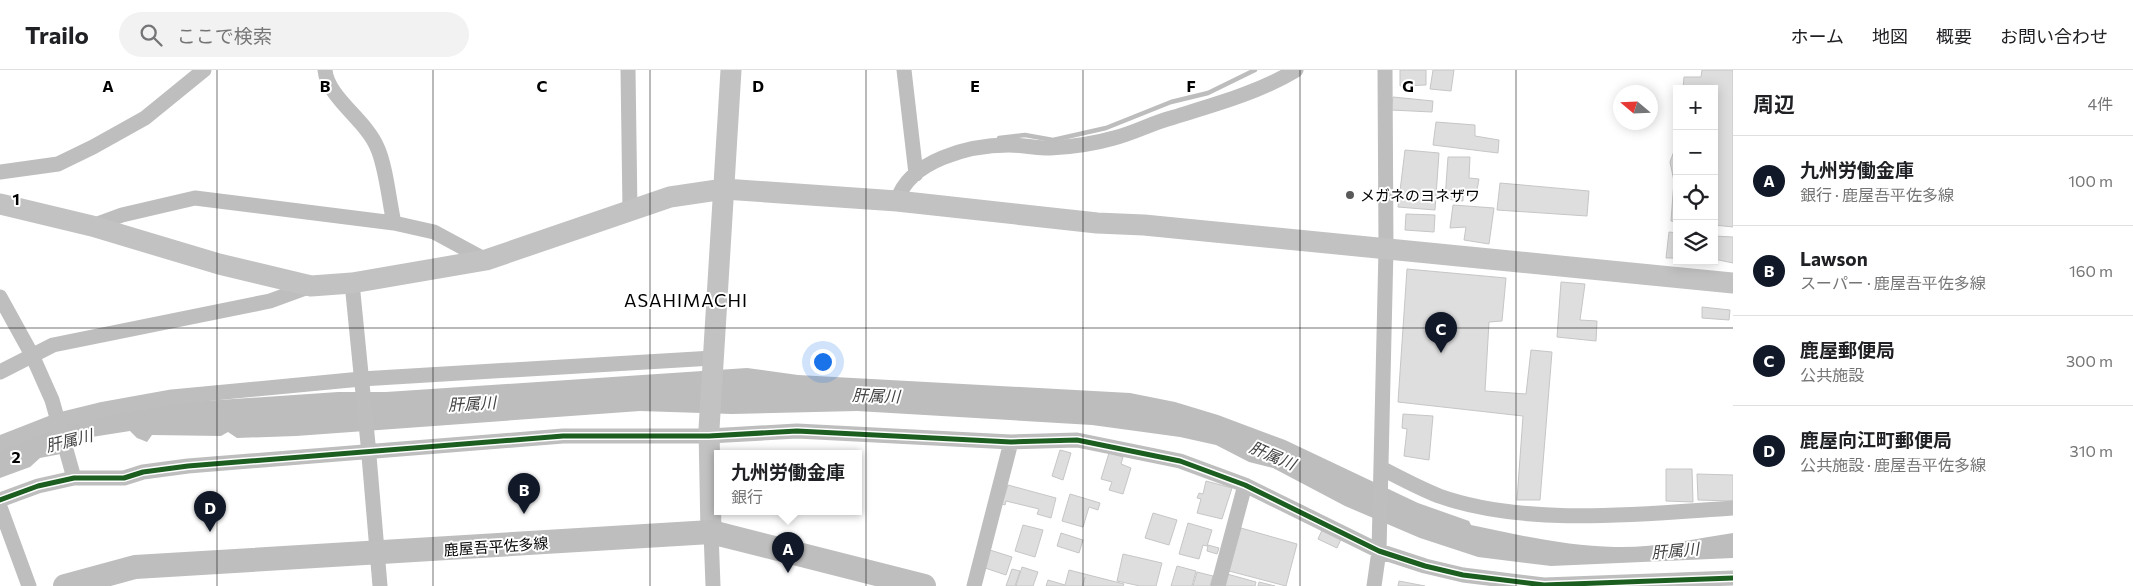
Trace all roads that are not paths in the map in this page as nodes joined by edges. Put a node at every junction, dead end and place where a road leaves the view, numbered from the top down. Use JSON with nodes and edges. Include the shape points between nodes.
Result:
{"nodes":[{"id":1,"x":204,"y":70,"type":"edge"},
{"id":2,"x":325,"y":70,"type":"edge"},
{"id":3,"x":628,"y":70,"type":"edge"},
{"id":4,"x":731,"y":70,"type":"edge"},
{"id":5,"x":904,"y":70,"type":"edge"},
{"id":6,"x":1296,"y":70,"type":"edge"},
{"id":7,"x":1385,"y":70,"type":"edge"},
{"id":8,"x":0,"y":172,"type":"edge"},
{"id":9,"x":916,"y":174,"type":"junction"},
{"id":10,"x":724,"y":189,"type":"junction"},
{"id":11,"x":897,"y":201,"type":"junction"},
{"id":12,"x":0,"y":204,"type":"edge"},
{"id":13,"x":630,"y":210,"type":"junction"},
{"id":14,"x":394,"y":223,"type":"junction"},
{"id":15,"x":92,"y":226,"type":"junction"},
{"id":16,"x":1386,"y":249,"type":"junction"},
{"id":17,"x":486,"y":260,"type":"junction"},
{"id":18,"x":352,"y":283,"type":"junction"},
{"id":19,"x":1733,"y":283,"type":"edge"},
{"id":20,"x":311,"y":286,"type":"junction"},
{"id":21,"x":0,"y":297,"type":"edge"},
{"id":22,"x":32,"y":355,"type":"junction"},
{"id":23,"x":713,"y":363,"type":"junction"},
{"id":24,"x":0,"y":372,"type":"edge"},
{"id":25,"x":362,"y":383,"type":"junction"},
{"id":26,"x":59,"y":424,"type":"junction"},
{"id":27,"x":709,"y":432,"type":"junction"},
{"id":28,"x":1011,"y":442,"type":"junction"},
{"id":29,"x":0,"y":443,"type":"edge"},
{"id":30,"x":368,"y":447,"type":"junction"},
{"id":31,"x":1381,"y":473,"type":"junction"},
{"id":32,"x":74,"y":478,"type":"junction"},
{"id":33,"x":1245,"y":484,"type":"junction"},
{"id":34,"x":0,"y":500,"type":"edge"},
{"id":35,"x":0,"y":507,"type":"edge"},
{"id":36,"x":1733,"y":508,"type":"edge"},
{"id":37,"x":711,"y":532,"type":"junction"},
{"id":38,"x":1379,"y":548,"type":"junction"},
{"id":39,"x":377,"y":554,"type":"junction"},
{"id":40,"x":1733,"y":578,"type":"edge"},
{"id":41,"x":1586,"y":584,"type":"edge"},
{"id":42,"x":29,"y":586,"type":"edge"},
{"id":43,"x":65,"y":586,"type":"edge"},
{"id":44,"x":380,"y":586,"type":"edge"},
{"id":45,"x":713,"y":586,"type":"edge"},
{"id":46,"x":924,"y":586,"type":"edge"},
{"id":47,"x":974,"y":586,"type":"edge"},
{"id":48,"x":1218,"y":586,"type":"edge"},
{"id":49,"x":1374,"y":586,"type":"edge"}],
"edges":[{"from":1,"to":8,"type":"street","via":[[145,118],[94,147],[58,164]]},
{"from":2,"to":14,"type":"street","via":[[331,87],[378,147]]},
{"from":3,"to":13,"type":"street"},
{"from":4,"to":10,"type":"street"},
{"from":5,"to":9,"type":"street"},
{"from":6,"to":9,"type":"street","via":[[1212,107],[1172,117],[1115,138],[1058,148],[980,146],[955,152]]},
{"from":7,"to":16,"type":"street"},
{"from":9,"to":11,"type":"street","via":[[901,188]]},
{"from":10,"to":11,"type":"street"},
{"from":10,"to":13,"type":"street","via":[[670,197]]},
{"from":10,"to":23,"type":"street"},
{"from":11,"to":16,"type":"street"},
{"from":12,"to":15,"type":"street"},
{"from":13,"to":17,"type":"street"},
{"from":14,"to":15,"type":"street","via":[[195,198],[122,215]]},
{"from":14,"to":17,"type":"street","via":[[434,232]]},
{"from":15,"to":20,"type":"street","via":[[219,264]]},
{"from":16,"to":19,"type":"street"},
{"from":16,"to":31,"type":"street"},
{"from":17,"to":18,"type":"street"},
{"from":18,"to":20,"type":"street"},
{"from":18,"to":25,"type":"street"},
{"from":20,"to":22,"type":"street","via":[[270,302],[52,345]]},
{"from":21,"to":22,"type":"street"},
{"from":22,"to":24,"type":"street"},
{"from":22,"to":26,"type":"street"},
{"from":23,"to":25,"type":"street"},
{"from":23,"to":27,"type":"street"},
{"from":25,"to":26,"type":"street","via":[[172,397],[100,410]]},
{"from":25,"to":30,"type":"street"},
{"from":26,"to":29,"type":"street"},
{"from":26,"to":32,"type":"street"},
{"from":27,"to":28,"type":"street","via":[[797,431]]},
{"from":27,"to":30,"type":"street"},
{"from":27,"to":37,"type":"street"},
{"from":28,"to":33,"type":"street","via":[[1076,440],[1118,447],[1180,461]]},
{"from":28,"to":47,"type":"street"},
{"from":30,"to":32,"type":"street","via":[[188,466],[124,478]]},
{"from":30,"to":39,"type":"street"},
{"from":31,"to":36,"type":"street","via":[[1440,496],[1492,508],[1581,516]]},
{"from":31,"to":38,"type":"street"},
{"from":32,"to":34,"type":"street","via":[[38,486]]},
{"from":33,"to":38,"type":"street"},
{"from":33,"to":48,"type":"street"},
{"from":35,"to":42,"type":"street"},
{"from":37,"to":39,"type":"main road","name":"鹿屋吾平佐多線"},
{"from":37,"to":45,"type":"street"},
{"from":37,"to":46,"type":"main road","name":"鹿屋吾平佐多線"},
{"from":38,"to":41,"type":"street","via":[[1425,566],[1464,575],[1544,585]]},
{"from":38,"to":49,"type":"street"},
{"from":39,"to":43,"type":"main road","name":"鹿屋吾平佐多線","via":[[135,567]]},
{"from":39,"to":44,"type":"street"},
{"from":40,"to":41,"type":"street"}]}
